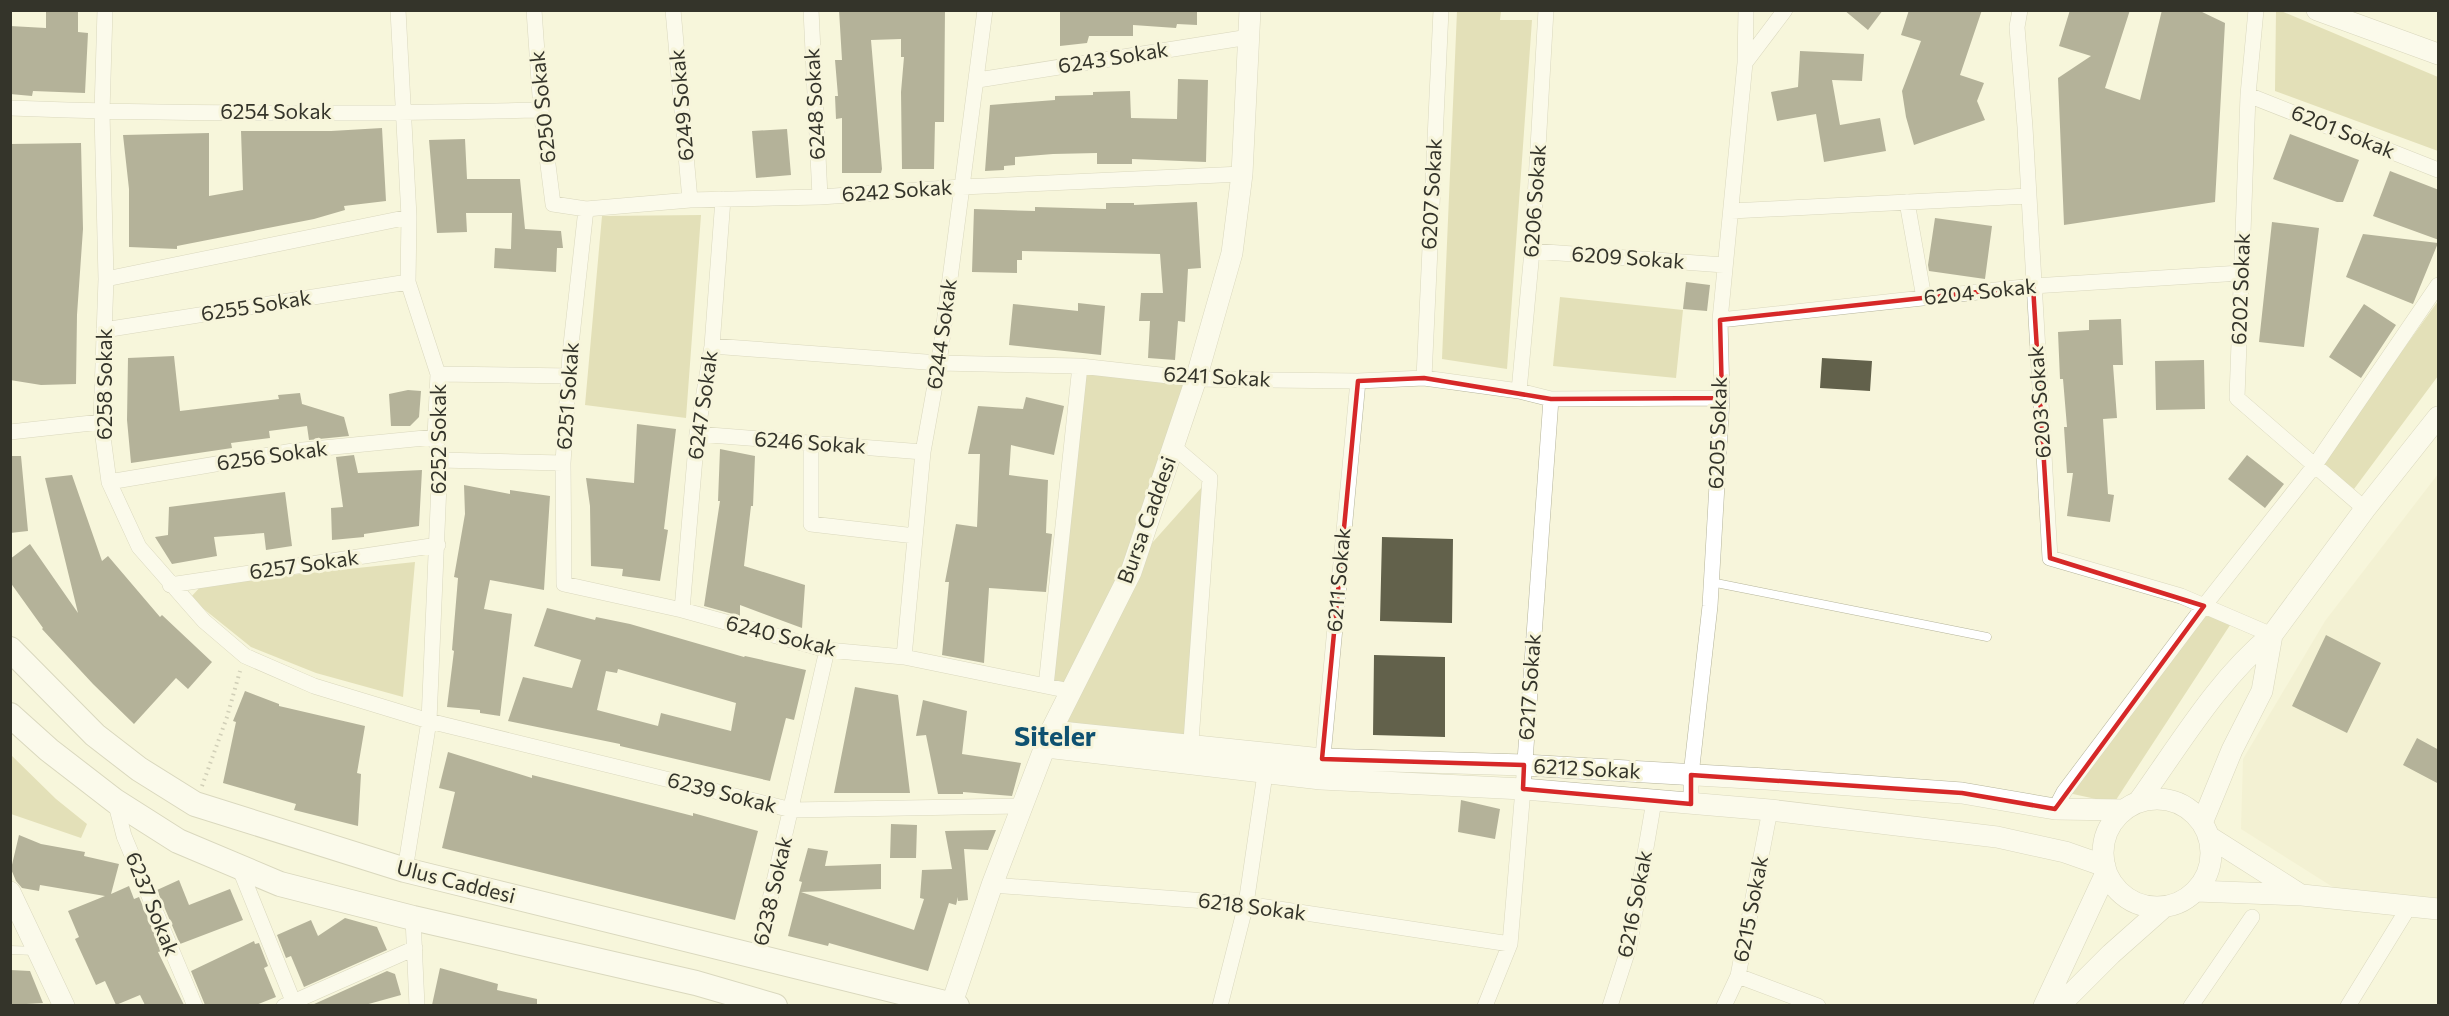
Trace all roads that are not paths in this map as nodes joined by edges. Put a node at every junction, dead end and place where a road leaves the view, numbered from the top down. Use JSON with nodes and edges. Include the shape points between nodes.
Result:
{"nodes":[{"id":1,"x":105,"y":10,"type":"edge"},
{"id":2,"x":398,"y":10,"type":"edge"},
{"id":3,"x":534,"y":10,"type":"edge"},
{"id":4,"x":673,"y":10,"type":"edge"},
{"id":5,"x":811,"y":10,"type":"edge"},
{"id":6,"x":985,"y":10,"type":"edge"},
{"id":7,"x":1250,"y":10,"type":"edge"},
{"id":8,"x":1441,"y":10,"type":"edge"},
{"id":9,"x":1546,"y":10,"type":"edge"},
{"id":10,"x":1746,"y":10,"type":"edge"},
{"id":11,"x":1785,"y":10,"type":"edge"},
{"id":12,"x":2020,"y":10,"type":"edge"},
{"id":13,"x":2256,"y":10,"type":"edge"},
{"id":14,"x":2317,"y":10,"type":"edge"},
{"id":15,"x":1249,"y":37,"type":"junction"},
{"id":16,"x":2439,"y":54,"type":"edge"},
{"id":17,"x":1745,"y":63,"type":"junction"},
{"id":18,"x":978,"y":80,"type":"junction"},
{"id":19,"x":2248,"y":94,"type":"junction"},
{"id":20,"x":10,"y":108,"type":"edge"},
{"id":21,"x":541,"y":110,"type":"junction"},
{"id":22,"x":102,"y":112,"type":"junction"},
{"id":23,"x":404,"y":113,"type":"junction"},
{"id":24,"x":2439,"y":170,"type":"edge"},
{"id":25,"x":1242,"y":174,"type":"junction"},
{"id":26,"x":962,"y":186,"type":"junction"},
{"id":27,"x":2028,"y":196,"type":"junction"},
{"id":28,"x":820,"y":197,"type":"junction"},
{"id":29,"x":690,"y":200,"type":"junction"},
{"id":30,"x":723,"y":200,"type":"junction"},
{"id":31,"x":1907,"y":202,"type":"junction"},
{"id":32,"x":553,"y":204,"type":"joint"},
{"id":33,"x":586,"y":209,"type":"junction"},
{"id":34,"x":1731,"y":211,"type":"junction"},
{"id":35,"x":409,"y":217,"type":"junction"},
{"id":36,"x":1532,"y":251,"type":"junction"},
{"id":37,"x":1724,"y":265,"type":"junction"},
{"id":38,"x":2241,"y":273,"type":"junction"},
{"id":39,"x":106,"y":279,"type":"junction"},
{"id":40,"x":408,"y":282,"type":"junction"},
{"id":41,"x":2439,"y":285,"type":"edge"},
{"id":42,"x":2033,"y":286,"type":"junction"},
{"id":43,"x":1924,"y":298,"type":"junction"},
{"id":44,"x":1719,"y":320,"type":"junction"},
{"id":45,"x":104,"y":330,"type":"junction"},
{"id":46,"x":712,"y":346,"type":"junction"},
{"id":47,"x":939,"y":363,"type":"junction"},
{"id":48,"x":1080,"y":366,"type":"junction"},
{"id":49,"x":438,"y":374,"type":"junction"},
{"id":50,"x":569,"y":376,"type":"junction"},
{"id":51,"x":1424,"y":378,"type":"junction"},
{"id":52,"x":1196,"y":379,"type":"junction"},
{"id":53,"x":1358,"y":381,"type":"junction"},
{"id":54,"x":1519,"y":392,"type":"junction"},
{"id":55,"x":1722,"y":398,"type":"junction"},
{"id":56,"x":1551,"y":399,"type":"junction"},
{"id":57,"x":2439,"y":417,"type":"edge"},
{"id":58,"x":101,"y":422,"type":"junction"},
{"id":59,"x":10,"y":432,"type":"edge"},
{"id":60,"x":697,"y":434,"type":"junction"},
{"id":61,"x":435,"y":437,"type":"junction"},
{"id":62,"x":811,"y":443,"type":"junction"},
{"id":63,"x":1174,"y":447,"type":"junction"},
{"id":64,"x":923,"y":452,"type":"junction"},
{"id":65,"x":440,"y":460,"type":"junction"},
{"id":66,"x":563,"y":463,"type":"junction"},
{"id":67,"x":2314,"y":465,"type":"junction"},
{"id":68,"x":110,"y":482,"type":"junction"},
{"id":69,"x":2365,"y":509,"type":"junction"},
{"id":70,"x":915,"y":536,"type":"junction"},
{"id":71,"x":438,"y":545,"type":"junction"},
{"id":72,"x":1711,"y":582,"type":"junction"},
{"id":73,"x":564,"y":584,"type":"joint"},
{"id":74,"x":170,"y":585,"type":"junction"},
{"id":75,"x":2204,"y":606,"type":"junction"},
{"id":76,"x":682,"y":610,"type":"junction"},
{"id":77,"x":2272,"y":634,"type":"junction"},
{"id":78,"x":1987,"y":637,"type":"dead end"},
{"id":79,"x":10,"y":638,"type":"edge"},
{"id":80,"x":827,"y":650,"type":"junction"},
{"id":81,"x":16,"y":655,"type":"edge"},
{"id":82,"x":904,"y":657,"type":"junction"},
{"id":83,"x":1046,"y":686,"type":"junction"},
{"id":84,"x":1070,"y":691,"type":"junction"},
{"id":85,"x":10,"y":715,"type":"edge"},
{"id":86,"x":429,"y":721,"type":"junction"},
{"id":87,"x":1048,"y":739,"type":"junction"},
{"id":88,"x":1190,"y":755,"type":"junction"},
{"id":89,"x":1524,"y":765,"type":"junction"},
{"id":90,"x":1322,"y":769,"type":"junction"},
{"id":91,"x":1265,"y":774,"type":"junction"},
{"id":92,"x":1691,"y":775,"type":"junction"},
{"id":93,"x":1523,"y":789,"type":"junction"},
{"id":94,"x":115,"y":801,"type":"junction"},
{"id":95,"x":1654,"y":801,"type":"junction"},
{"id":96,"x":1691,"y":804,"type":"junction"},
{"id":97,"x":1022,"y":806,"type":"junction"},
{"id":98,"x":2131,"y":806,"type":"junction"},
{"id":99,"x":2055,"y":808,"type":"junction"},
{"id":100,"x":792,"y":810,"type":"junction"},
{"id":101,"x":1770,"y":810,"type":"junction"},
{"id":102,"x":2205,"y":829,"type":"junction"},
{"id":103,"x":239,"y":867,"type":"junction"},
{"id":104,"x":405,"y":870,"type":"junction"},
{"id":105,"x":2106,"y":870,"type":"junction"},
{"id":106,"x":992,"y":885,"type":"junction"},
{"id":107,"x":2196,"y":891,"type":"junction"},
{"id":108,"x":10,"y":892,"type":"edge"},
{"id":109,"x":2302,"y":895,"type":"junction"},
{"id":110,"x":1246,"y":904,"type":"junction"},
{"id":111,"x":2410,"y":906,"type":"junction"},
{"id":112,"x":2164,"y":907,"type":"junction"},
{"id":113,"x":2439,"y":909,"type":"edge"},
{"id":114,"x":2252,"y":916,"type":"dead end"},
{"id":115,"x":413,"y":918,"type":"junction"},
{"id":116,"x":1510,"y":944,"type":"junction"},
{"id":117,"x":415,"y":948,"type":"junction"},
{"id":118,"x":10,"y":950,"type":"edge"},
{"id":119,"x":37,"y":952,"type":"junction"},
{"id":120,"x":757,"y":956,"type":"junction"},
{"id":121,"x":1738,"y":976,"type":"junction"},
{"id":122,"x":288,"y":1003,"type":"edge"},
{"id":123,"x":64,"y":1005,"type":"edge"},
{"id":124,"x":195,"y":1005,"type":"edge"},
{"id":125,"x":417,"y":1005,"type":"edge"},
{"id":126,"x":775,"y":1005,"type":"edge"},
{"id":127,"x":953,"y":1005,"type":"edge"},
{"id":128,"x":1220,"y":1005,"type":"edge"},
{"id":129,"x":1485,"y":1005,"type":"edge"},
{"id":130,"x":1610,"y":1005,"type":"edge"},
{"id":131,"x":1724,"y":1005,"type":"edge"},
{"id":132,"x":1818,"y":1005,"type":"edge"},
{"id":133,"x":2044,"y":1005,"type":"edge"},
{"id":134,"x":2060,"y":1005,"type":"edge"},
{"id":135,"x":2191,"y":1005,"type":"edge"},
{"id":136,"x":2348,"y":1005,"type":"edge"}],
"edges":[{"from":1,"to":22,"type":"street","name":"6258 Sokak"},
{"from":2,"to":23,"type":"street","name":"6252 Sokak"},
{"from":3,"to":21,"type":"street","name":"6250 Sokak"},
{"from":4,"to":29,"type":"street","name":"6249 Sokak"},
{"from":5,"to":28,"type":"street","name":"6248 Sokak"},
{"from":6,"to":18,"type":"street","name":"6244 Sokak"},
{"from":7,"to":15,"type":"street","name":"Bursa Caddesi"},
{"from":8,"to":51,"type":"street","name":"6207 Sokak"},
{"from":9,"to":36,"type":"street","name":"6206 Sokak"},
{"from":10,"to":17,"type":"street","name":"6205 Sokak"},
{"from":11,"to":17,"type":"street"},
{"from":12,"to":27,"type":"street","name":"6203 Sokak","via":[[2017,27]]},
{"from":13,"to":19,"type":"street","name":"6202 Sokak"},
{"from":14,"to":16,"type":"street"},
{"from":15,"to":18,"type":"street","name":"6243 Sokak"},
{"from":15,"to":25,"type":"street","name":"Bursa Caddesi"},
{"from":17,"to":34,"type":"street","name":"6205 Sokak"},
{"from":18,"to":26,"type":"street","name":"6244 Sokak"},
{"from":19,"to":24,"type":"street","name":"6201 Sokak"},
{"from":19,"to":38,"type":"street","name":"6202 Sokak"},
{"from":20,"to":22,"type":"street","name":"6254 Sokak"},
{"from":21,"to":23,"type":"street","name":"6254 Sokak"},
{"from":21,"to":32,"type":"street","name":"6250 Sokak"},
{"from":22,"to":23,"type":"street","name":"6254 Sokak"},
{"from":22,"to":39,"type":"street","name":"6258 Sokak"},
{"from":23,"to":35,"type":"street","name":"6252 Sokak"},
{"from":25,"to":26,"type":"street","name":"6242 Sokak"},
{"from":25,"to":52,"type":"street","name":"Bursa Caddesi","via":[[1232,253]]},
{"from":26,"to":28,"type":"street","name":"6242 Sokak"},
{"from":26,"to":47,"type":"street","name":"6244 Sokak"},
{"from":27,"to":31,"type":"street"},
{"from":27,"to":42,"type":"street","name":"6203 Sokak"},
{"from":28,"to":30,"type":"street","name":"6242 Sokak"},
{"from":29,"to":30,"type":"street","name":"6242 Sokak"},
{"from":29,"to":33,"type":"street","name":"6242 Sokak"},
{"from":30,"to":46,"type":"street","name":"6247 Sokak"},
{"from":31,"to":34,"type":"street"},
{"from":31,"to":43,"type":"street"},
{"from":32,"to":33,"type":"street","name":"6242 Sokak"},
{"from":33,"to":50,"type":"street","name":"6251 Sokak"},
{"from":34,"to":37,"type":"street","name":"6205 Sokak"},
{"from":35,"to":39,"type":"street"},
{"from":35,"to":40,"type":"street","name":"6252 Sokak"},
{"from":36,"to":37,"type":"street","name":"6209 Sokak"},
{"from":36,"to":54,"type":"street","name":"6206 Sokak"},
{"from":37,"to":44,"type":"street","name":"6205 Sokak"},
{"from":38,"to":42,"type":"street","name":"6204 Sokak"},
{"from":38,"to":67,"type":"street","name":"6202 Sokak","via":[[2237,398]]},
{"from":39,"to":45,"type":"street","name":"6258 Sokak"},
{"from":40,"to":45,"type":"street","name":"6255 Sokak"},
{"from":40,"to":49,"type":"street","name":"6252 Sokak"},
{"from":41,"to":67,"type":"street"},
{"from":42,"to":43,"type":"street","name":"6204 Sokak"},
{"from":42,"to":75,"type":"street","name":"6203 Sokak","via":[[2050,558]]},
{"from":43,"to":44,"type":"street","name":"6204 Sokak"},
{"from":44,"to":55,"type":"street","name":"6205 Sokak"},
{"from":45,"to":58,"type":"street","name":"6258 Sokak"},
{"from":46,"to":47,"type":"street","name":"6241 Sokak"},
{"from":46,"to":60,"type":"street","name":"6247 Sokak"},
{"from":47,"to":48,"type":"street","name":"6241 Sokak"},
{"from":47,"to":64,"type":"street","name":"6244 Sokak"},
{"from":48,"to":52,"type":"street","name":"6241 Sokak"},
{"from":48,"to":83,"type":"street"},
{"from":49,"to":50,"type":"street"},
{"from":49,"to":61,"type":"street","name":"6252 Sokak"},
{"from":50,"to":66,"type":"street","name":"6251 Sokak"},
{"from":51,"to":53,"type":"street","name":"6241 Sokak"},
{"from":51,"to":54,"type":"street","name":"6241 Sokak"},
{"from":52,"to":53,"type":"street","name":"6241 Sokak"},
{"from":52,"to":63,"type":"street","name":"Bursa Caddesi"},
{"from":53,"to":90,"type":"street","name":"6211 Sokak"},
{"from":54,"to":56,"type":"street","name":"6241 Sokak"},
{"from":55,"to":56,"type":"street","name":"6241 Sokak"},
{"from":55,"to":72,"type":"street","name":"6205 Sokak"},
{"from":56,"to":89,"type":"street","name":"6217 Sokak"},
{"from":57,"to":69,"type":"street"},
{"from":58,"to":59,"type":"street"},
{"from":58,"to":68,"type":"street","name":"6258 Sokak"},
{"from":60,"to":62,"type":"street","name":"6246 Sokak"},
{"from":60,"to":76,"type":"street","name":"6247 Sokak"},
{"from":61,"to":65,"type":"street","name":"6252 Sokak"},
{"from":61,"to":68,"type":"street","name":"6256 Sokak","via":[[293,452]]},
{"from":62,"to":64,"type":"street","name":"6246 Sokak"},
{"from":62,"to":70,"type":"street","via":[[811,524]]},
{"from":63,"to":84,"type":"street","name":"Bursa Caddesi","via":[[1131,572]]},
{"from":63,"to":88,"type":"street","via":[[1210,478]]},
{"from":64,"to":70,"type":"street","name":"6244 Sokak"},
{"from":65,"to":66,"type":"street"},
{"from":65,"to":71,"type":"street","name":"6252 Sokak"},
{"from":66,"to":73,"type":"street","name":"6251 Sokak"},
{"from":67,"to":69,"type":"street","name":"6202 Sokak"},
{"from":67,"to":75,"type":"street"},
{"from":68,"to":74,"type":"street","name":"6258 Sokak","via":[[139,547]]},
{"from":69,"to":77,"type":"street"},
{"from":70,"to":82,"type":"street","name":"6244 Sokak"},
{"from":71,"to":74,"type":"street","name":"6257 Sokak"},
{"from":71,"to":86,"type":"street","name":"6252 Sokak"},
{"from":72,"to":78,"type":"lane"},
{"from":72,"to":92,"type":"street","name":"6205 Sokak"},
{"from":73,"to":76,"type":"street","name":"6240 Sokak"},
{"from":74,"to":86,"type":"street","name":"6258 Sokak","via":[[245,656],[314,686]]},
{"from":75,"to":77,"type":"street","name":"6203 Sokak"},
{"from":75,"to":99,"type":"street"},
{"from":76,"to":80,"type":"street","name":"6240 Sokak"},
{"from":77,"to":98,"type":"street","via":[[2246,656]]},
{"from":77,"to":102,"type":"street","via":[[2262,690],[2232,750]]},
{"from":79,"to":81,"type":"street"},
{"from":80,"to":82,"type":"street","name":"6240 Sokak"},
{"from":80,"to":100,"type":"street","name":"6238 Sokak"},
{"from":81,"to":104,"type":"main road","name":"Ulus Caddesi","via":[[94,735],[195,804]]},
{"from":82,"to":83,"type":"street","name":"6240 Sokak"},
{"from":83,"to":84,"type":"street","name":"6240 Sokak"},
{"from":84,"to":87,"type":"street","name":"Bursa Caddesi"},
{"from":85,"to":94,"type":"main road","name":"Ulus Caddesi"},
{"from":86,"to":100,"type":"street","name":"6239 Sokak"},
{"from":86,"to":104,"type":"street","name":"6252 Sokak"},
{"from":87,"to":88,"type":"street","name":"6212 Sokak"},
{"from":87,"to":97,"type":"street","name":"Bursa Caddesi"},
{"from":88,"to":90,"type":"street","name":"6212 Sokak"},
{"from":88,"to":91,"type":"street","name":"6212 Sokak"},
{"from":89,"to":90,"type":"street","name":"6212 Sokak"},
{"from":89,"to":92,"type":"street","name":"6212 Sokak"},
{"from":89,"to":93,"type":"street","name":"6217 Sokak"},
{"from":90,"to":91,"type":"street","name":"6212 Sokak"},
{"from":90,"to":93,"type":"street","name":"6212 Sokak"},
{"from":91,"to":110,"type":"street"},
{"from":92,"to":96,"type":"street","name":"6205 Sokak"},
{"from":92,"to":99,"type":"street","name":"6212 Sokak","via":[[1962,793]]},
{"from":93,"to":95,"type":"street","name":"6212 Sokak"},
{"from":93,"to":116,"type":"street","name":"6217 Sokak"},
{"from":94,"to":103,"type":"main road","name":"Ulus Caddesi","via":[[178,841]]},
{"from":94,"to":124,"type":"street","name":"6237 Sokak","via":[[124,836]]},
{"from":95,"to":96,"type":"street","name":"6212 Sokak"},
{"from":95,"to":130,"type":"street","name":"6216 Sokak","via":[[1629,947]]},
{"from":96,"to":101,"type":"street","name":"6212 Sokak"},
{"from":97,"to":100,"type":"street","name":"6239 Sokak"},
{"from":97,"to":106,"type":"street","name":"Bursa Caddesi"},
{"from":98,"to":99,"type":"street","name":"6212 Sokak"},
{"from":98,"to":102,"type":"street","via":[[2156,798],[2174,801],[2190,810]]},
{"from":98,"to":105,"type":"street","via":[[2112,822],[2104,838],[2102,856]]},
{"from":100,"to":120,"type":"street","name":"6238 Sokak"},
{"from":101,"to":105,"type":"street","name":"6212 Sokak","via":[[1997,837],[2066,852]]},
{"from":101,"to":121,"type":"street","name":"6215 Sokak"},
{"from":102,"to":107,"type":"street","via":[[2211,858]]},
{"from":102,"to":109,"type":"street"},
{"from":103,"to":115,"type":"main road","name":"Ulus Caddesi","via":[[280,884]]},
{"from":103,"to":122,"type":"street"},
{"from":104,"to":120,"type":"main road","name":"Ulus Caddesi"},
{"from":105,"to":112,"type":"street","via":[[2115,888],[2129,900]]},
{"from":105,"to":133,"type":"street"},
{"from":106,"to":110,"type":"street","name":"6218 Sokak"},
{"from":106,"to":127,"type":"street","name":"Bursa Caddesi"},
{"from":107,"to":109,"type":"street"},
{"from":107,"to":112,"type":"street","via":[[2182,902]]},
{"from":108,"to":119,"type":"street"},
{"from":109,"to":111,"type":"street"},
{"from":110,"to":116,"type":"street","name":"6218 Sokak"},
{"from":110,"to":128,"type":"street"},
{"from":111,"to":113,"type":"street"},
{"from":111,"to":136,"type":"street"},
{"from":112,"to":134,"type":"street"},
{"from":114,"to":135,"type":"street"},
{"from":115,"to":117,"type":"street"},
{"from":115,"to":126,"type":"main road","name":"Ulus Caddesi"},
{"from":116,"to":129,"type":"street","name":"6217 Sokak"},
{"from":117,"to":122,"type":"street"},
{"from":117,"to":125,"type":"street"},
{"from":118,"to":119,"type":"lane"},
{"from":119,"to":123,"type":"street"},
{"from":120,"to":127,"type":"main road","name":"Ulus Caddesi"},
{"from":121,"to":131,"type":"street","name":"6215 Sokak"},
{"from":121,"to":132,"type":"street"}]}
